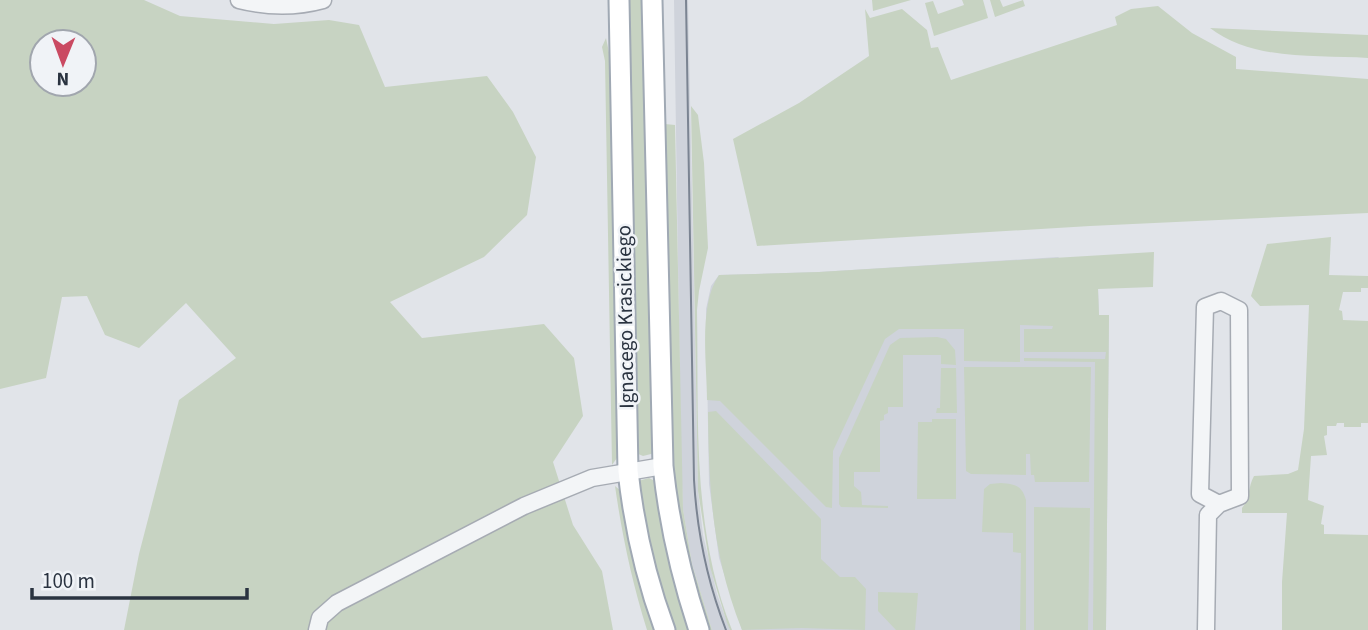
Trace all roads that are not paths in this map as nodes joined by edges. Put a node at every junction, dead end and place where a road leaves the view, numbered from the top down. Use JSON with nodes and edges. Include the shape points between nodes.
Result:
{"nodes":[{"id":1,"x":239,"y":0,"type":"edge"},
{"id":2,"x":323,"y":0,"type":"edge"},
{"id":3,"x":619,"y":0,"type":"edge"},
{"id":4,"x":652,"y":0,"type":"edge"},
{"id":5,"x":663,"y":466,"type":"junction"},
{"id":6,"x":628,"y":471,"type":"junction"},
{"id":7,"x":1219,"y":505,"type":"junction"},
{"id":8,"x":317,"y":630,"type":"edge"},
{"id":9,"x":665,"y":630,"type":"edge"},
{"id":10,"x":699,"y":630,"type":"edge"},
{"id":11,"x":1206,"y":630,"type":"edge"}],
"edges":[{"from":1,"to":2,"type":"street","via":[[289,6]]},
{"from":3,"to":6,"type":"main road","name":"Ignacego Krasickiego"},
{"from":4,"to":5,"type":"main road","name":"Ignacego Krasickiego"},
{"from":5,"to":6,"type":"street"},
{"from":5,"to":10,"type":"main road","name":"Ignacego Krasickiego","via":[[683,584]]},
{"from":6,"to":8,"type":"street","via":[[592,478],[496,520],[337,603],[320,618]]},
{"from":6,"to":9,"type":"main road","name":"Ignacego Krasickiego","via":[[639,543]]},
{"from":7,"to":7,"type":"street","via":[[1200,494],[1205,307],[1221,301],[1239,310],[1240,496]]},
{"from":7,"to":11,"type":"street","via":[[1208,514]]}]}
